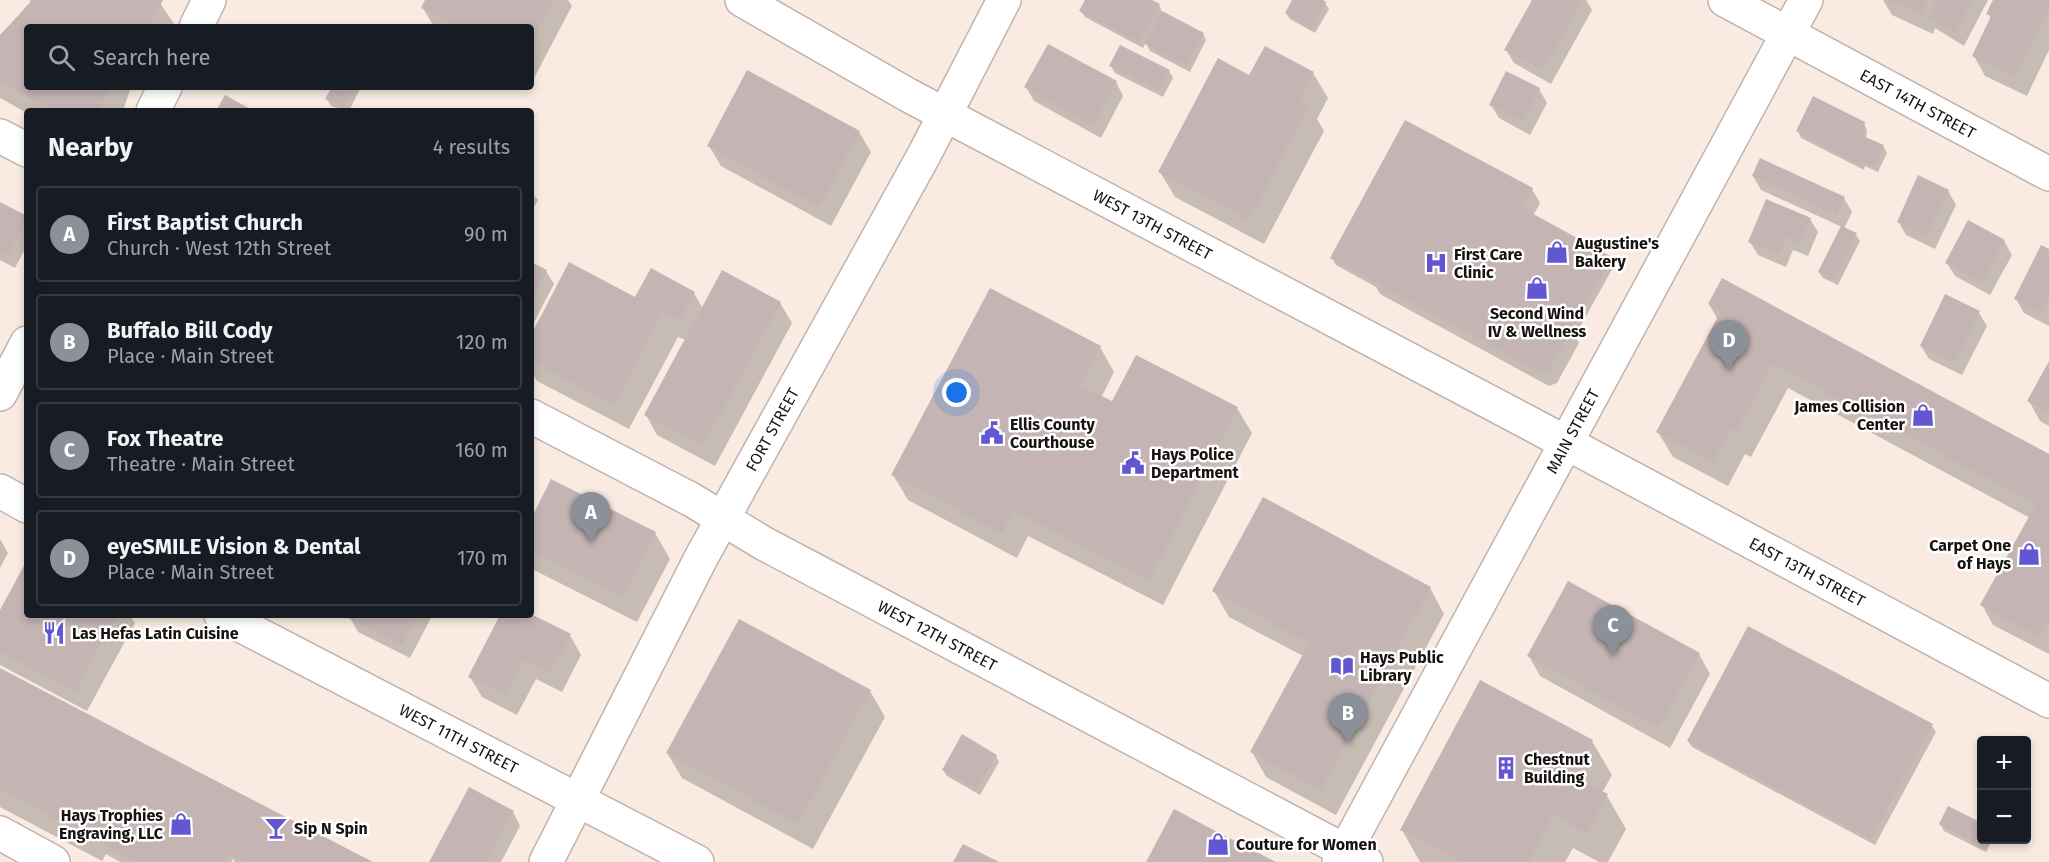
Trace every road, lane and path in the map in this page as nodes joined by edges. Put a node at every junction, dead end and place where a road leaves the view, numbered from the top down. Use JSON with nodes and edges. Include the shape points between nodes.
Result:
{"nodes":[{"id":1,"x":209,"y":0,"type":"edge"},
{"id":2,"x":742,"y":0,"type":"edge"},
{"id":3,"x":1004,"y":0,"type":"edge"},
{"id":4,"x":1725,"y":0,"type":"edge"},
{"id":5,"x":1806,"y":0,"type":"edge"},
{"id":6,"x":197,"y":24,"type":"edge"},
{"id":7,"x":1787,"y":34,"type":"junction"},
{"id":8,"x":164,"y":90,"type":"edge"},
{"id":9,"x":154,"y":108,"type":"edge"},
{"id":10,"x":945,"y":114,"type":"junction"},
{"id":11,"x":0,"y":136,"type":"edge"},
{"id":12,"x":24,"y":148,"type":"edge"},
{"id":13,"x":2049,"y":174,"type":"edge"},
{"id":14,"x":24,"y":349,"type":"edge"},
{"id":15,"x":0,"y":394,"type":"edge"},
{"id":16,"x":534,"y":418,"type":"edge"},
{"id":17,"x":1566,"y":442,"type":"junction"},
{"id":18,"x":0,"y":491,"type":"edge"},
{"id":19,"x":24,"y":504,"type":"edge"},
{"id":20,"x":723,"y":518,"type":"junction"},
{"id":21,"x":227,"y":618,"type":"edge"},
{"id":22,"x":2049,"y":701,"type":"edge"},
{"id":23,"x":580,"y":800,"type":"junction"},
{"id":24,"x":0,"y":834,"type":"edge"},
{"id":25,"x":1350,"y":858,"type":"edge"},
{"id":26,"x":53,"y":862,"type":"edge"},
{"id":27,"x":546,"y":862,"type":"edge"},
{"id":28,"x":697,"y":862,"type":"edge"}],
"edges":[{"from":1,"to":6,"type":"street"},
{"from":2,"to":10,"type":"street","name":"WEST 13TH STREET"},
{"from":3,"to":10,"type":"street","name":"FORT STREET"},
{"from":4,"to":7,"type":"street","name":"EAST 14TH STREET"},
{"from":5,"to":7,"type":"street","name":"MAIN STREET"},
{"from":7,"to":13,"type":"street","name":"EAST 14TH STREET"},
{"from":7,"to":17,"type":"street","name":"MAIN STREET"},
{"from":8,"to":9,"type":"street"},
{"from":10,"to":17,"type":"street","name":"WEST 13TH STREET"},
{"from":10,"to":20,"type":"street","name":"FORT STREET"},
{"from":11,"to":12,"type":"street"},
{"from":14,"to":15,"type":"street"},
{"from":16,"to":20,"type":"street","name":"WEST 12TH STREET"},
{"from":17,"to":22,"type":"street","name":"EAST 13TH STREET"},
{"from":17,"to":25,"type":"street","name":"MAIN STREET"},
{"from":18,"to":19,"type":"street"},
{"from":20,"to":23,"type":"street","name":"FORT STREET"},
{"from":20,"to":25,"type":"street","name":"WEST 12TH STREET"},
{"from":21,"to":23,"type":"street","name":"WEST 11TH STREET"},
{"from":23,"to":27,"type":"street","name":"FORT STREET"},
{"from":23,"to":28,"type":"street","name":"WEST 11TH STREET"},
{"from":24,"to":26,"type":"street"}]}
